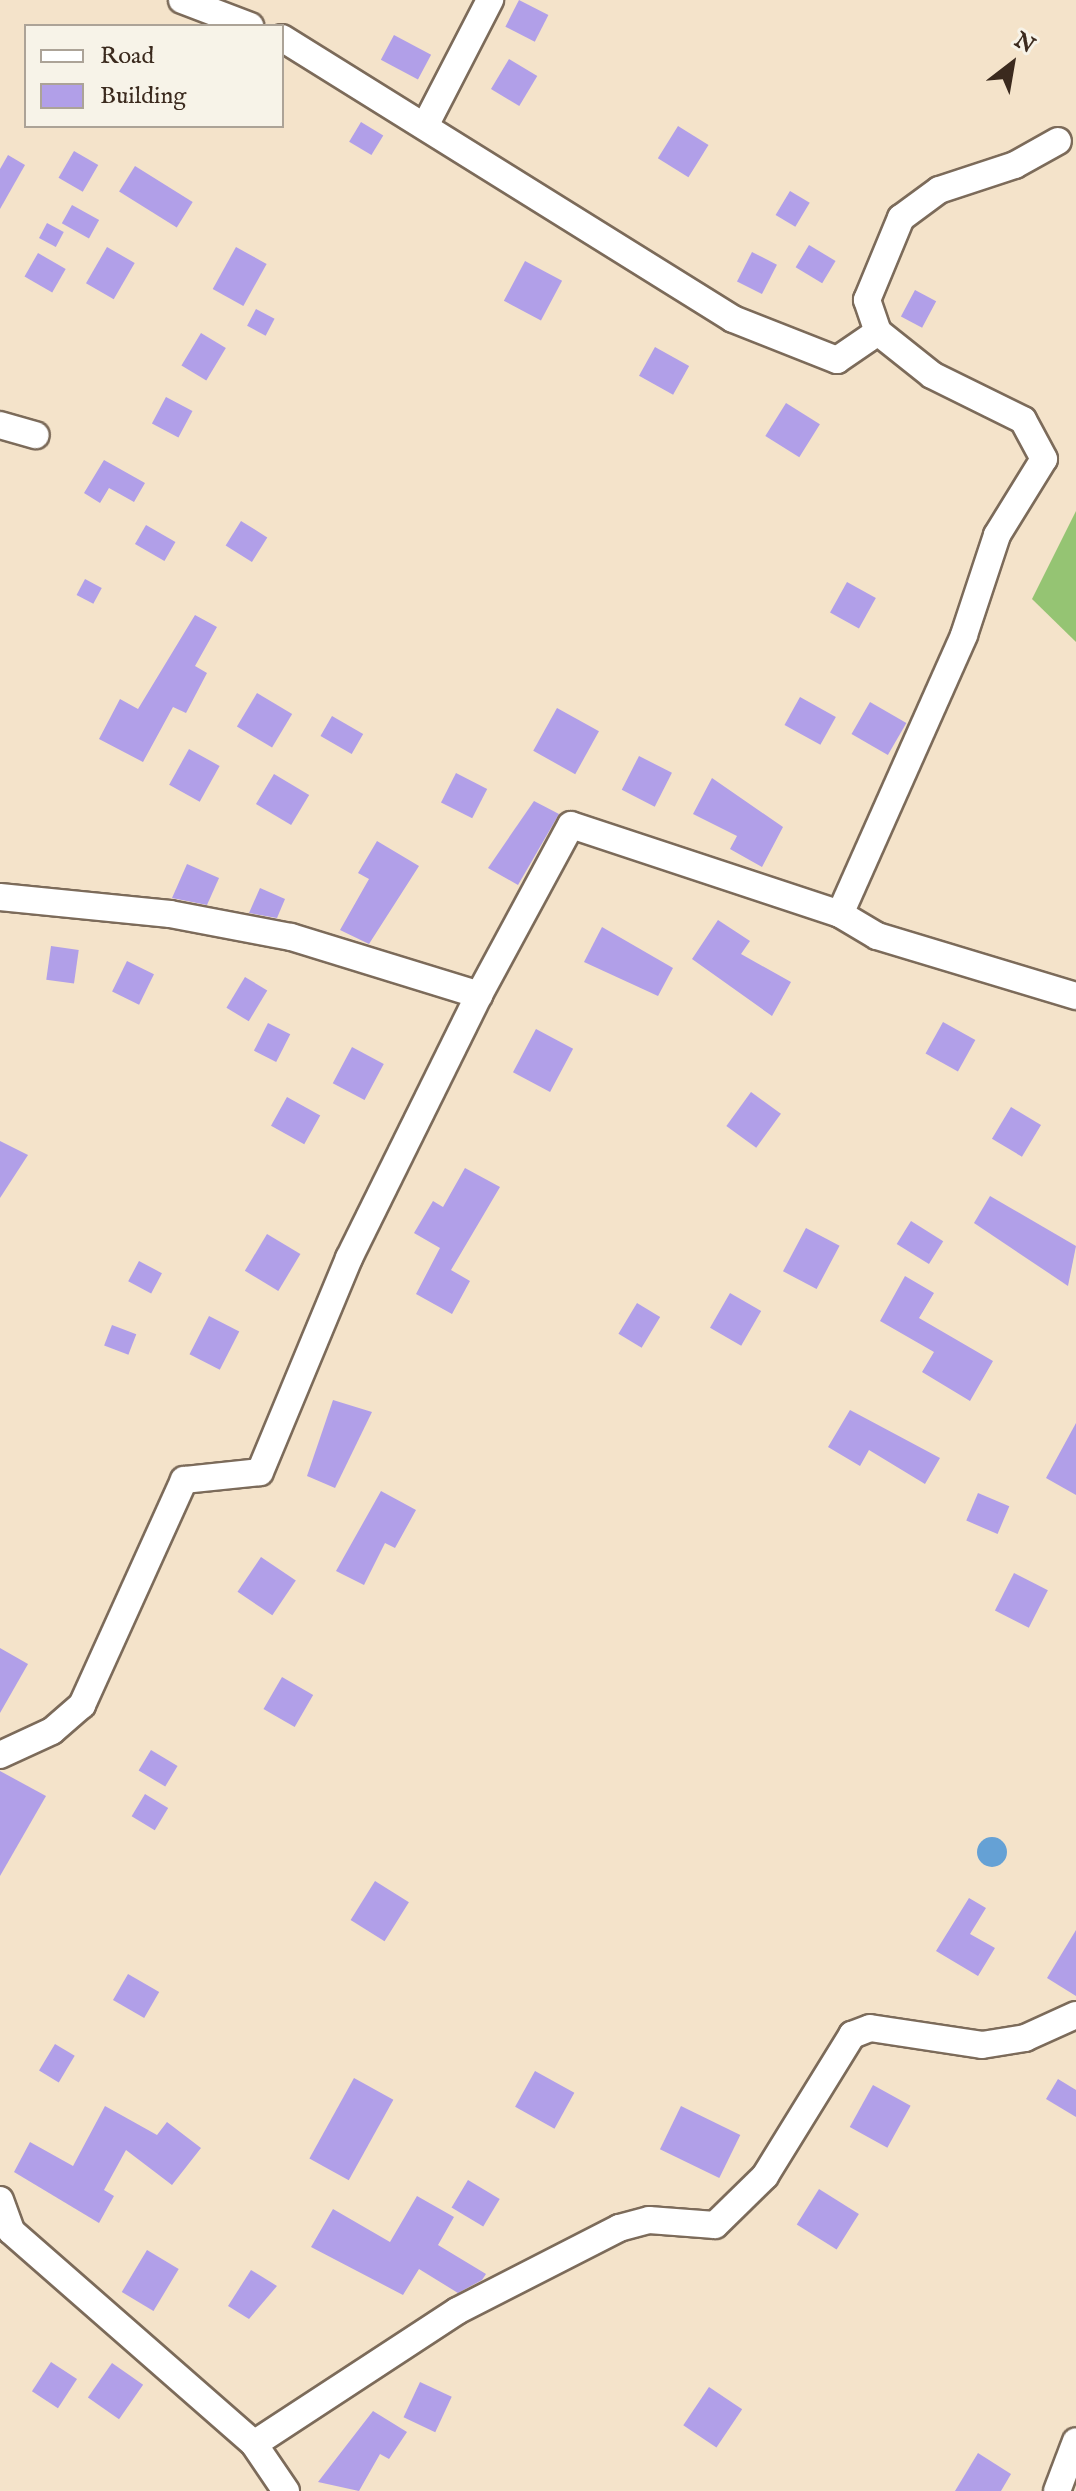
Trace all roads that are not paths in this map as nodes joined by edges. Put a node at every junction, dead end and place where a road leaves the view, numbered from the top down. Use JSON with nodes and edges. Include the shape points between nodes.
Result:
{"nodes":[{"id":1,"x":182,"y":0,"type":"edge"},
{"id":2,"x":490,"y":0,"type":"edge"},
{"id":3,"x":245,"y":24,"type":"edge"},
{"id":4,"x":284,"y":39,"type":"edge"},
{"id":5,"x":426,"y":124,"type":"junction"},
{"id":6,"x":1058,"y":141,"type":"dead end"},
{"id":7,"x":878,"y":332,"type":"junction"},
{"id":8,"x":0,"y":425,"type":"edge"},
{"id":9,"x":36,"y":435,"type":"dead end"},
{"id":10,"x":0,"y":897,"type":"edge"},
{"id":11,"x":840,"y":914,"type":"junction"},
{"id":12,"x":479,"y":995,"type":"junction"},
{"id":13,"x":1076,"y":996,"type":"edge"},
{"id":14,"x":0,"y":1755,"type":"edge"},
{"id":15,"x":1076,"y":2015,"type":"edge"},
{"id":16,"x":0,"y":2200,"type":"edge"},
{"id":17,"x":1076,"y":2441,"type":"edge"},
{"id":18,"x":254,"y":2444,"type":"junction"},
{"id":19,"x":286,"y":2491,"type":"edge"},
{"id":20,"x":1057,"y":2491,"type":"edge"}],
"edges":[{"from":1,"to":3,"type":"street"},
{"from":2,"to":5,"type":"street"},
{"from":4,"to":5,"type":"street"},
{"from":5,"to":7,"type":"street","via":[[733,319],[837,360]]},
{"from":6,"to":7,"type":"street","via":[[1015,165],[939,190],[901,218],[867,300]]},
{"from":7,"to":11,"type":"street","via":[[932,375],[1023,420],[1044,459],[997,535],[964,635]]},
{"from":8,"to":9,"type":"street"},
{"from":10,"to":12,"type":"street","via":[[170,914],[291,937]]},
{"from":11,"to":12,"type":"street","via":[[571,825]]},
{"from":11,"to":13,"type":"street","via":[[877,936]]},
{"from":12,"to":14,"type":"street","via":[[349,1258],[260,1472],[184,1480],[82,1705],[52,1731]]},
{"from":15,"to":18,"type":"street","via":[[1025,2038],[982,2045],[870,2028],[852,2035],[765,2176],[715,2225],[649,2220],[619,2228],[457,2311]]},
{"from":16,"to":18,"type":"street","via":[[11,2231]]},
{"from":17,"to":20,"type":"street"},
{"from":18,"to":19,"type":"street"}]}
